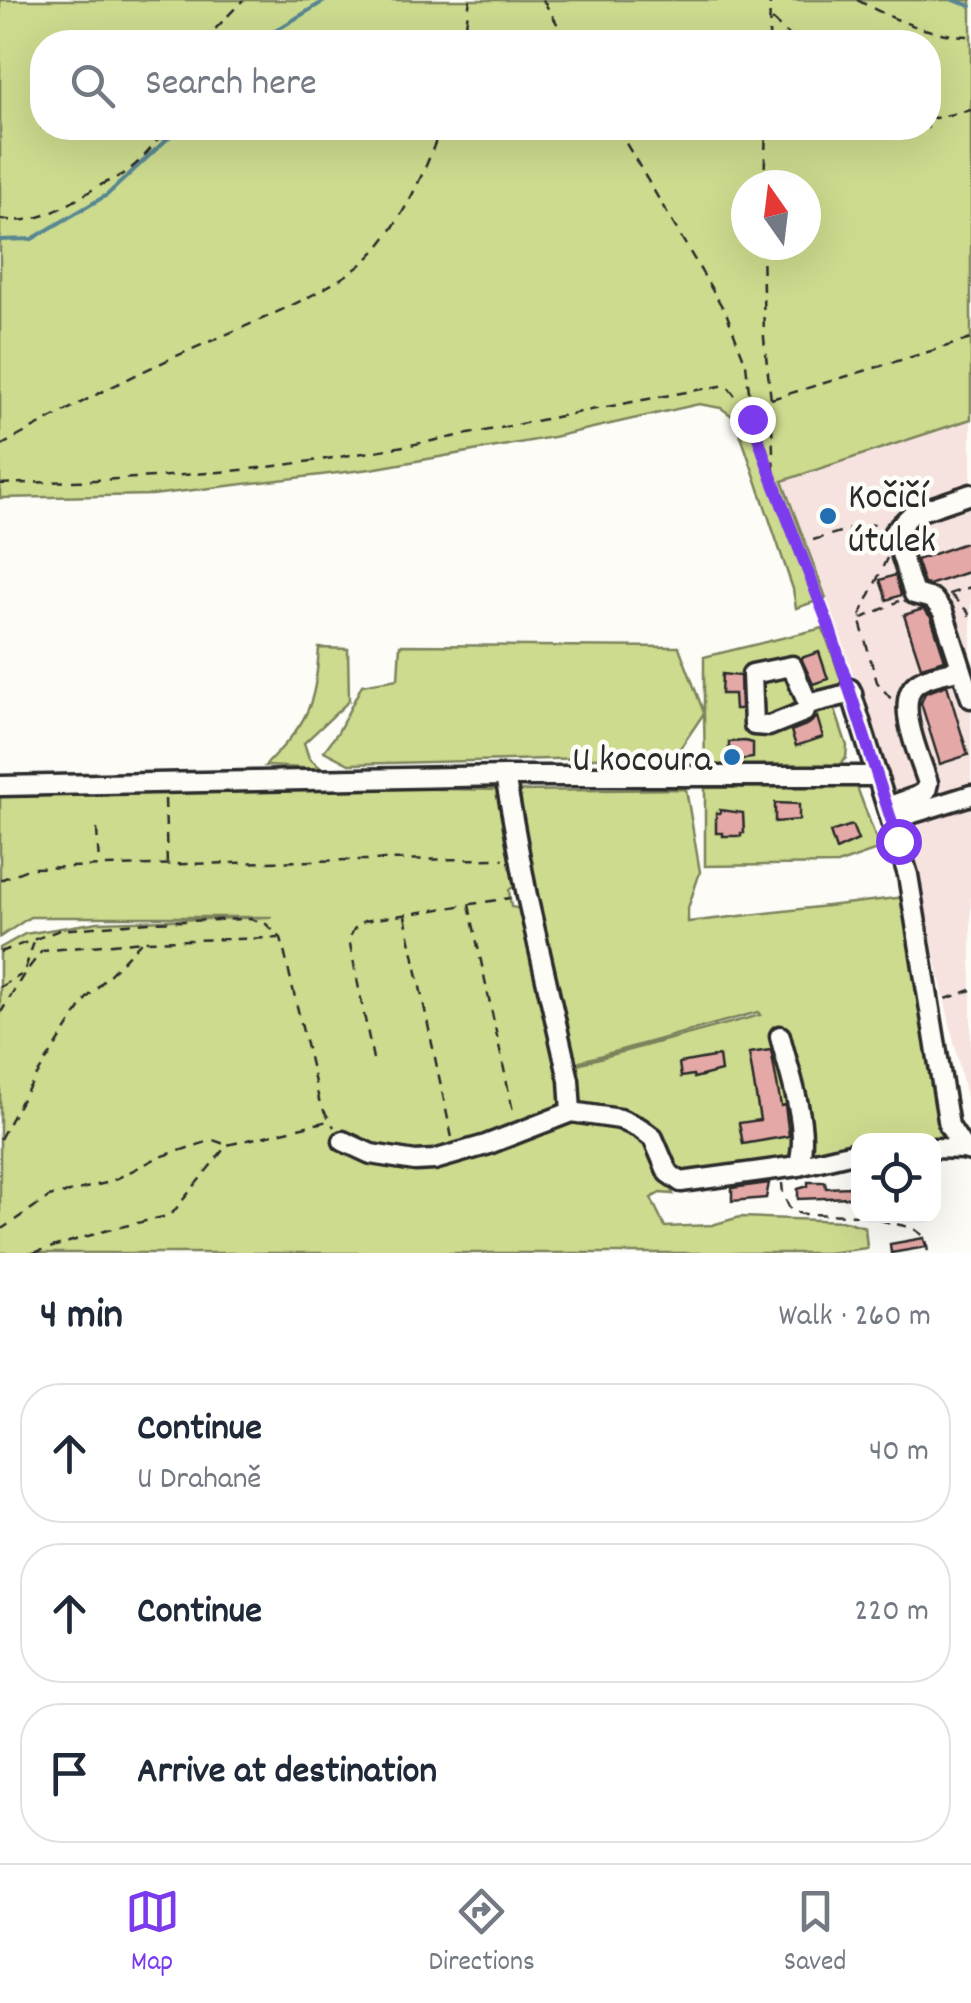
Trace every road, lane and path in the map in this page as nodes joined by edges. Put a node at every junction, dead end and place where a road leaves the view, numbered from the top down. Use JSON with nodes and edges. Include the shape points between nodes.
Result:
{"nodes":[{"id":1,"x":243,"y":0,"type":"edge"},
{"id":2,"x":470,"y":0,"type":"edge"},
{"id":3,"x":543,"y":0,"type":"edge"},
{"id":4,"x":770,"y":0,"type":"edge"},
{"id":5,"x":856,"y":0,"type":"edge"},
{"id":6,"x":770,"y":18,"type":"junction"},
{"id":7,"x":214,"y":30,"type":"edge"},
{"id":8,"x":465,"y":30,"type":"edge"},
{"id":9,"x":561,"y":30,"type":"edge"},
{"id":10,"x":770,"y":30,"type":"edge"},
{"id":11,"x":784,"y":30,"type":"edge"},
{"id":12,"x":923,"y":30,"type":"edge"},
{"id":13,"x":941,"y":34,"type":"edge"},
{"id":14,"x":971,"y":36,"type":"edge"},
{"id":15,"x":971,"y":110,"type":"edge"},
{"id":16,"x":941,"y":117,"type":"edge"},
{"id":17,"x":157,"y":140,"type":"edge"},
{"id":18,"x":436,"y":140,"type":"edge"},
{"id":19,"x":625,"y":140,"type":"edge"},
{"id":20,"x":766,"y":140,"type":"edge"},
{"id":21,"x":765,"y":170,"type":"edge"},
{"id":22,"x":0,"y":220,"type":"edge"},
{"id":23,"x":762,"y":260,"type":"edge"},
{"id":24,"x":971,"y":340,"type":"edge"},
{"id":25,"x":771,"y":400,"type":"junction"},
{"id":26,"x":752,"y":419,"type":"junction"},
{"id":27,"x":0,"y":446,"type":"edge"},
{"id":28,"x":0,"y":484,"type":"edge"},
{"id":29,"x":774,"y":485,"type":"junction"},
{"id":30,"x":971,"y":494,"type":"edge"},
{"id":31,"x":895,"y":535,"type":"junction"},
{"id":32,"x":813,"y":540,"type":"dead end"},
{"id":33,"x":971,"y":587,"type":"edge"},
{"id":34,"x":914,"y":594,"type":"junction"},
{"id":35,"x":859,"y":620,"type":"junction"},
{"id":36,"x":971,"y":622,"type":"edge"},
{"id":37,"x":962,"y":669,"type":"junction"},
{"id":38,"x":851,"y":691,"type":"junction"},
{"id":39,"x":971,"y":698,"type":"edge"},
{"id":40,"x":808,"y":704,"type":"dead end"},
{"id":41,"x":907,"y":710,"type":"junction"},
{"id":42,"x":504,"y":776,"type":"junction"},
{"id":43,"x":878,"y":776,"type":"junction"},
{"id":44,"x":0,"y":786,"type":"edge"},
{"id":45,"x":165,"y":793,"type":"dead end"},
{"id":46,"x":971,"y":795,"type":"edge"},
{"id":47,"x":889,"y":813,"type":"junction"},
{"id":48,"x":97,"y":829,"type":"dead end"},
{"id":49,"x":520,"y":859,"type":"junction"},
{"id":50,"x":167,"y":864,"type":"junction"},
{"id":51,"x":99,"y":866,"type":"junction"},
{"id":52,"x":0,"y":880,"type":"edge"},
{"id":53,"x":527,"y":896,"type":"junction"},
{"id":54,"x":468,"y":905,"type":"junction"},
{"id":55,"x":405,"y":915,"type":"junction"},
{"id":56,"x":35,"y":937,"type":"junction"},
{"id":57,"x":281,"y":938,"type":"junction"},
{"id":58,"x":142,"y":942,"type":"junction"},
{"id":59,"x":0,"y":952,"type":"edge"},
{"id":60,"x":24,"y":974,"type":"junction"},
{"id":61,"x":0,"y":987,"type":"edge"},
{"id":62,"x":971,"y":990,"type":"edge"},
{"id":63,"x":946,"y":999,"type":"dead end"},
{"id":64,"x":0,"y":1014,"type":"edge"},
{"id":65,"x":780,"y":1036,"type":"dead end"},
{"id":66,"x":372,"y":1059,"type":"dead end"},
{"id":67,"x":571,"y":1112,"type":"junction"},
{"id":68,"x":330,"y":1121,"type":"junction"},
{"id":69,"x":518,"y":1132,"type":"junction"},
{"id":70,"x":0,"y":1139,"type":"edge"},
{"id":71,"x":342,"y":1142,"type":"joint"},
{"id":72,"x":454,"y":1144,"type":"dead end"},
{"id":73,"x":227,"y":1145,"type":"junction"},
{"id":74,"x":941,"y":1148,"type":"edge"},
{"id":75,"x":967,"y":1150,"type":"edge"},
{"id":76,"x":851,"y":1154,"type":"edge"},
{"id":77,"x":798,"y":1166,"type":"junction"},
{"id":78,"x":783,"y":1194,"type":"dead end"},
{"id":79,"x":851,"y":1215,"type":"edge"},
{"id":80,"x":893,"y":1223,"type":"edge"},
{"id":81,"x":0,"y":1230,"type":"edge"},
{"id":82,"x":33,"y":1253,"type":"edge"},
{"id":83,"x":928,"y":1253,"type":"edge"}],
"edges":[{"from":1,"to":7,"type":"path"},
{"from":2,"to":8,"type":"path"},
{"from":3,"to":9,"type":"path"},
{"from":4,"to":6,"type":"path"},
{"from":5,"to":12,"type":"path"},
{"from":6,"to":10,"type":"path"},
{"from":6,"to":11,"type":"path"},
{"from":13,"to":14,"type":"path"},
{"from":15,"to":16,"type":"path"},
{"from":17,"to":22,"type":"path","via":[[127,172],[62,209]]},
{"from":18,"to":27,"type":"path","via":[[403,212],[372,254],[342,278]]},
{"from":19,"to":26,"type":"path","via":[[727,315],[746,364]]},
{"from":20,"to":21,"type":"path"},
{"from":23,"to":25,"type":"path"},
{"from":24,"to":25,"type":"path"},
{"from":25,"to":29,"type":"path"},
{"from":26,"to":28,"type":"path","via":[[726,386],[294,464]]},
{"from":26,"to":29,"type":"path"},
{"from":29,"to":38,"type":"path"},
{"from":30,"to":31,"type":"street","via":[[912,514]]},
{"from":31,"to":32,"type":"path","via":[[879,522]]},
{"from":31,"to":34,"type":"street"},
{"from":31,"to":35,"type":"path"},
{"from":33,"to":36,"type":"path","via":[[950,594]]},
{"from":34,"to":35,"type":"path"},
{"from":34,"to":37,"type":"street","via":[[933,599],[942,612]]},
{"from":35,"to":41,"type":"path","via":[[877,682]]},
{"from":37,"to":39,"type":"street"},
{"from":37,"to":41,"type":"street","via":[[918,682]]},
{"from":38,"to":40,"type":"street"},
{"from":38,"to":43,"type":"street"},
{"from":41,"to":47,"type":"street","via":[[928,783]]},
{"from":42,"to":43,"type":"street"},
{"from":42,"to":44,"type":"street"},
{"from":42,"to":49,"type":"street"},
{"from":43,"to":47,"type":"street"},
{"from":45,"to":50,"type":"path"},
{"from":46,"to":47,"type":"street"},
{"from":47,"to":75,"type":"street","via":[[908,875],[949,1126]]},
{"from":48,"to":51,"type":"path"},
{"from":49,"to":50,"type":"path"},
{"from":49,"to":53,"type":"street"},
{"from":50,"to":51,"type":"path"},
{"from":51,"to":52,"type":"path","via":[[30,868]]},
{"from":53,"to":54,"type":"path"},
{"from":53,"to":67,"type":"street"},
{"from":54,"to":55,"type":"path"},
{"from":54,"to":69,"type":"path"},
{"from":55,"to":66,"type":"path","via":[[364,921],[350,938]]},
{"from":55,"to":72,"type":"path"},
{"from":56,"to":57,"type":"path","via":[[149,922],[250,919]]},
{"from":56,"to":59,"type":"path"},
{"from":56,"to":60,"type":"path"},
{"from":57,"to":58,"type":"path"},
{"from":57,"to":68,"type":"path","via":[[320,1104]]},
{"from":58,"to":60,"type":"path","via":[[42,951]]},
{"from":58,"to":70,"type":"path","via":[[86,1000]]},
{"from":60,"to":61,"type":"path"},
{"from":60,"to":64,"type":"path"},
{"from":62,"to":63,"type":"path"},
{"from":65,"to":77,"type":"street","via":[[802,1130]]},
{"from":67,"to":69,"type":"street"},
{"from":67,"to":77,"type":"street","via":[[620,1118],[640,1128],[680,1182]]},
{"from":68,"to":71,"type":"path"},
{"from":68,"to":73,"type":"path"},
{"from":69,"to":71,"type":"street","via":[[434,1160],[371,1154]]},
{"from":73,"to":81,"type":"path","via":[[213,1140],[110,1182],[49,1196]]},
{"from":73,"to":82,"type":"path","via":[[172,1215]]},
{"from":74,"to":75,"type":"street"},
{"from":76,"to":77,"type":"street"},
{"from":78,"to":79,"type":"path","via":[[791,1211]]},
{"from":80,"to":83,"type":"path","via":[[926,1238]]}]}
